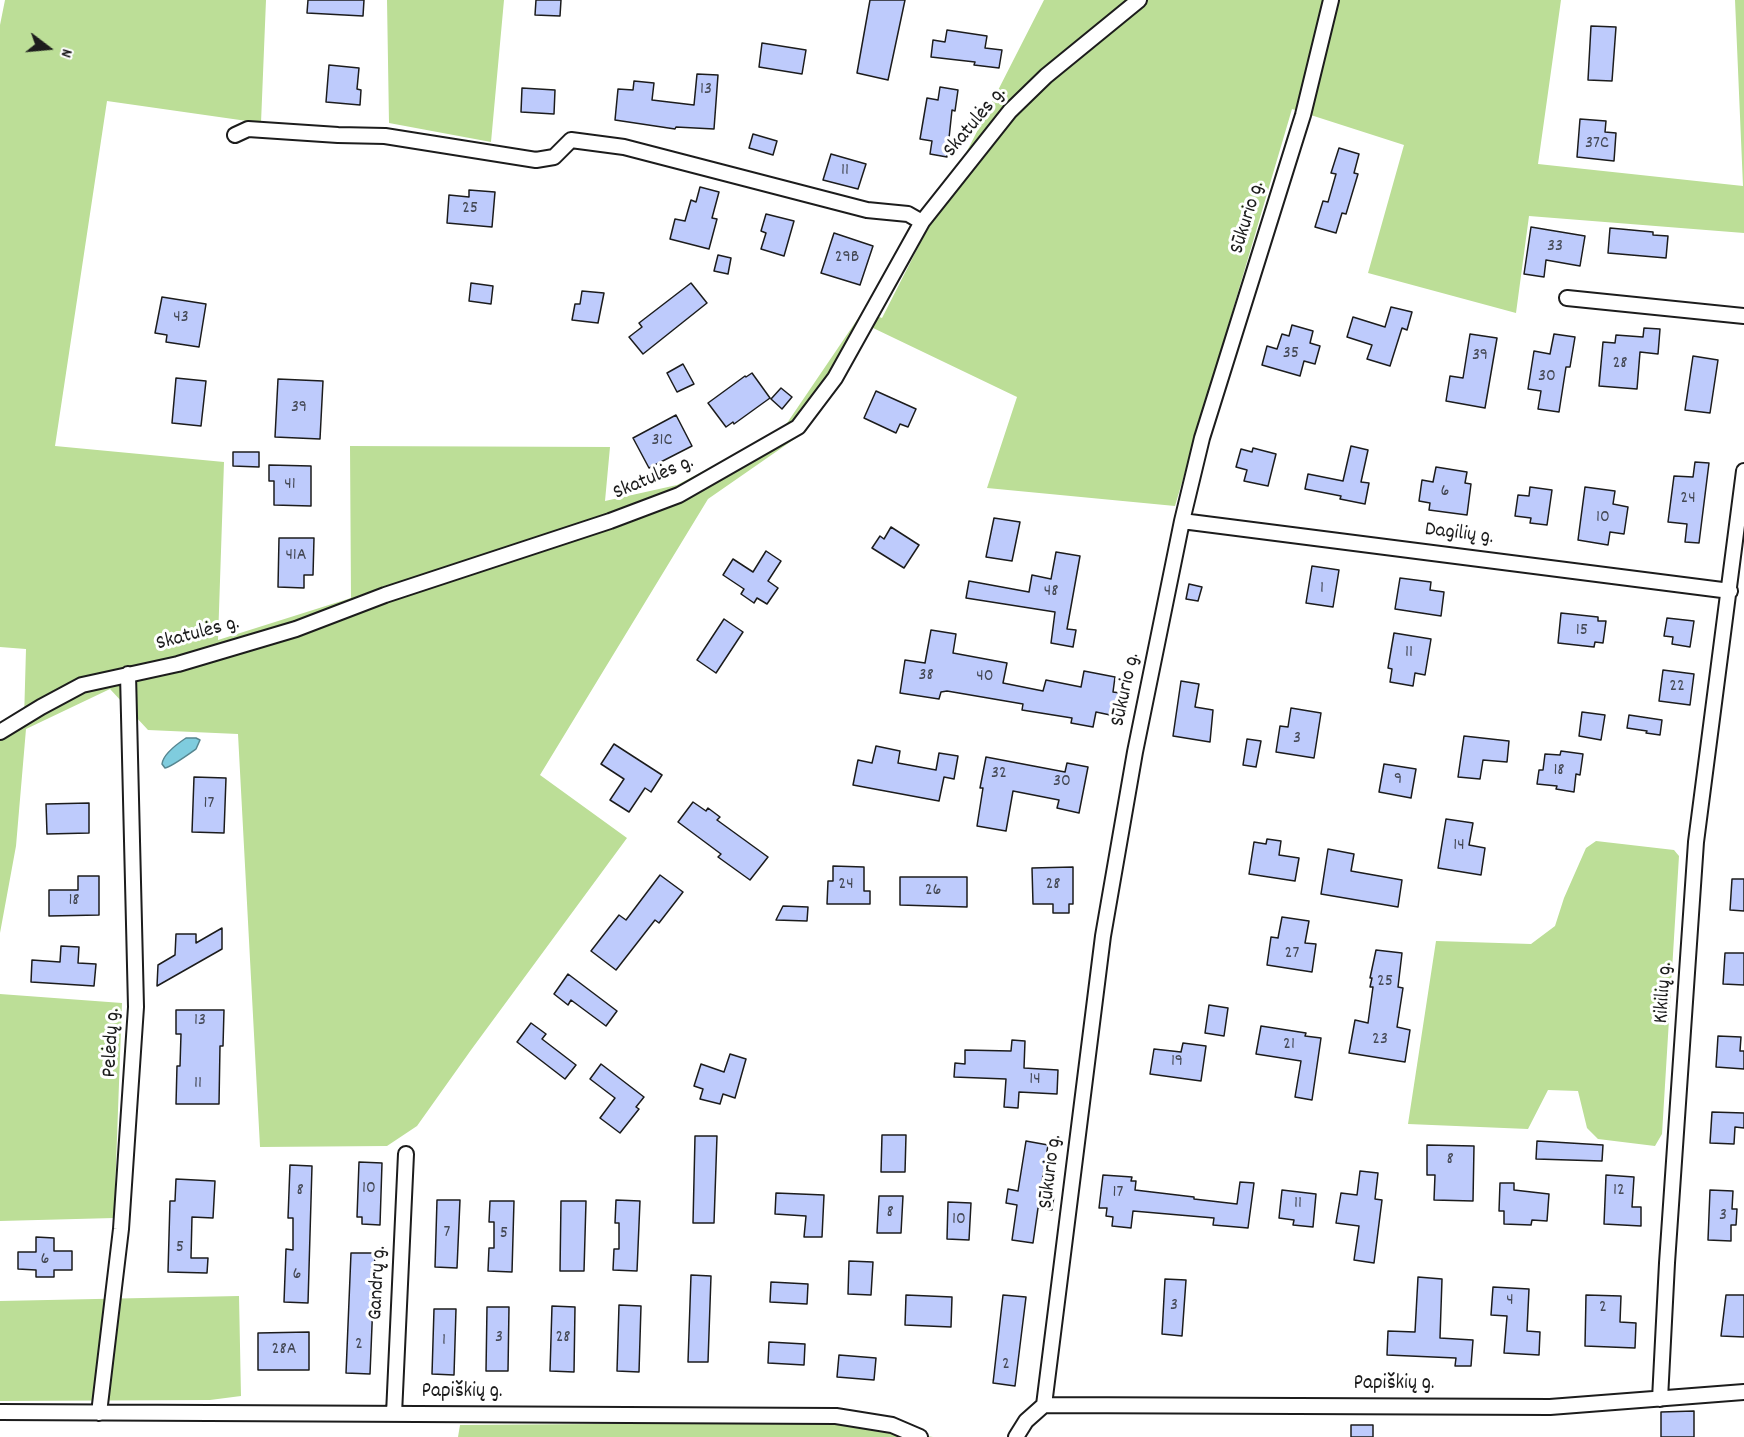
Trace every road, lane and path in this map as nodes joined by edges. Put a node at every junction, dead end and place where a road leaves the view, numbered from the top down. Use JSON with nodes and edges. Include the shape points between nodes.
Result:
{"nodes":[{"id":1,"x":1139,"y":0,"type":"edge"},
{"id":2,"x":1331,"y":0,"type":"edge"},
{"id":3,"x":235,"y":135,"type":"dead end"},
{"id":4,"x":922,"y":222,"type":"junction"},
{"id":5,"x":1567,"y":298,"type":"dead end"},
{"id":6,"x":1744,"y":316,"type":"edge"},
{"id":7,"x":1744,"y":471,"type":"edge"},
{"id":8,"x":1182,"y":521,"type":"junction"},
{"id":9,"x":1730,"y":591,"type":"junction"},
{"id":10,"x":128,"y":674,"type":"junction"},
{"id":11,"x":0,"y":732,"type":"edge"},
{"id":12,"x":406,"y":1154,"type":"dead end"},
{"id":13,"x":1744,"y":1392,"type":"edge"},
{"id":14,"x":1660,"y":1399,"type":"junction"},
{"id":15,"x":1044,"y":1405,"type":"junction"},
{"id":16,"x":0,"y":1412,"type":"edge"},
{"id":17,"x":99,"y":1413,"type":"junction"},
{"id":18,"x":394,"y":1414,"type":"junction"},
{"id":19,"x":920,"y":1437,"type":"edge"},
{"id":20,"x":1016,"y":1437,"type":"edge"}],
"edges":[{"from":1,"to":4,"type":"street","name":"Skatulės g.","via":[[1046,76],[1010,111]]},
{"from":2,"to":8,"type":"street","name":"Sūkurio g.","via":[[1303,115],[1202,438]]},
{"from":3,"to":4,"type":"street","via":[[248,129],[385,136],[536,160],[554,157],[571,140],[624,147],[867,210],[909,214]]},
{"from":4,"to":10,"type":"street","name":"Skatulės g.","via":[[836,378],[798,427],[746,458],[680,495],[610,521],[385,595],[296,629],[178,664]]},
{"from":5,"to":6,"type":"street"},
{"from":7,"to":9,"type":"street","name":"Kikilių g."},
{"from":8,"to":9,"type":"street","name":"Dagilių g."},
{"from":8,"to":15,"type":"street","name":"Sūkurio g.","via":[[1135,752],[1105,926]]},
{"from":9,"to":14,"type":"street","name":"Kikilių g.","via":[[1696,842]]},
{"from":10,"to":11,"type":"street","name":"Skatulės g.","via":[[82,685]]},
{"from":10,"to":17,"type":"street","name":"Pelėdų g.","via":[[136,1007],[121,1229]]},
{"from":12,"to":18,"type":"street","name":"Gandrų g."},
{"from":13,"to":14,"type":"street","name":"Papiškių g."},
{"from":14,"to":15,"type":"street","name":"Papiškių g.","via":[[1550,1407]]},
{"from":15,"to":20,"type":"street","via":[[1026,1421]]},
{"from":16,"to":17,"type":"street","name":"Papiškių g."},
{"from":17,"to":18,"type":"street","name":"Papiškių g."},
{"from":18,"to":19,"type":"street","name":"Papiškių g.","via":[[836,1416],[892,1425]]}]}
